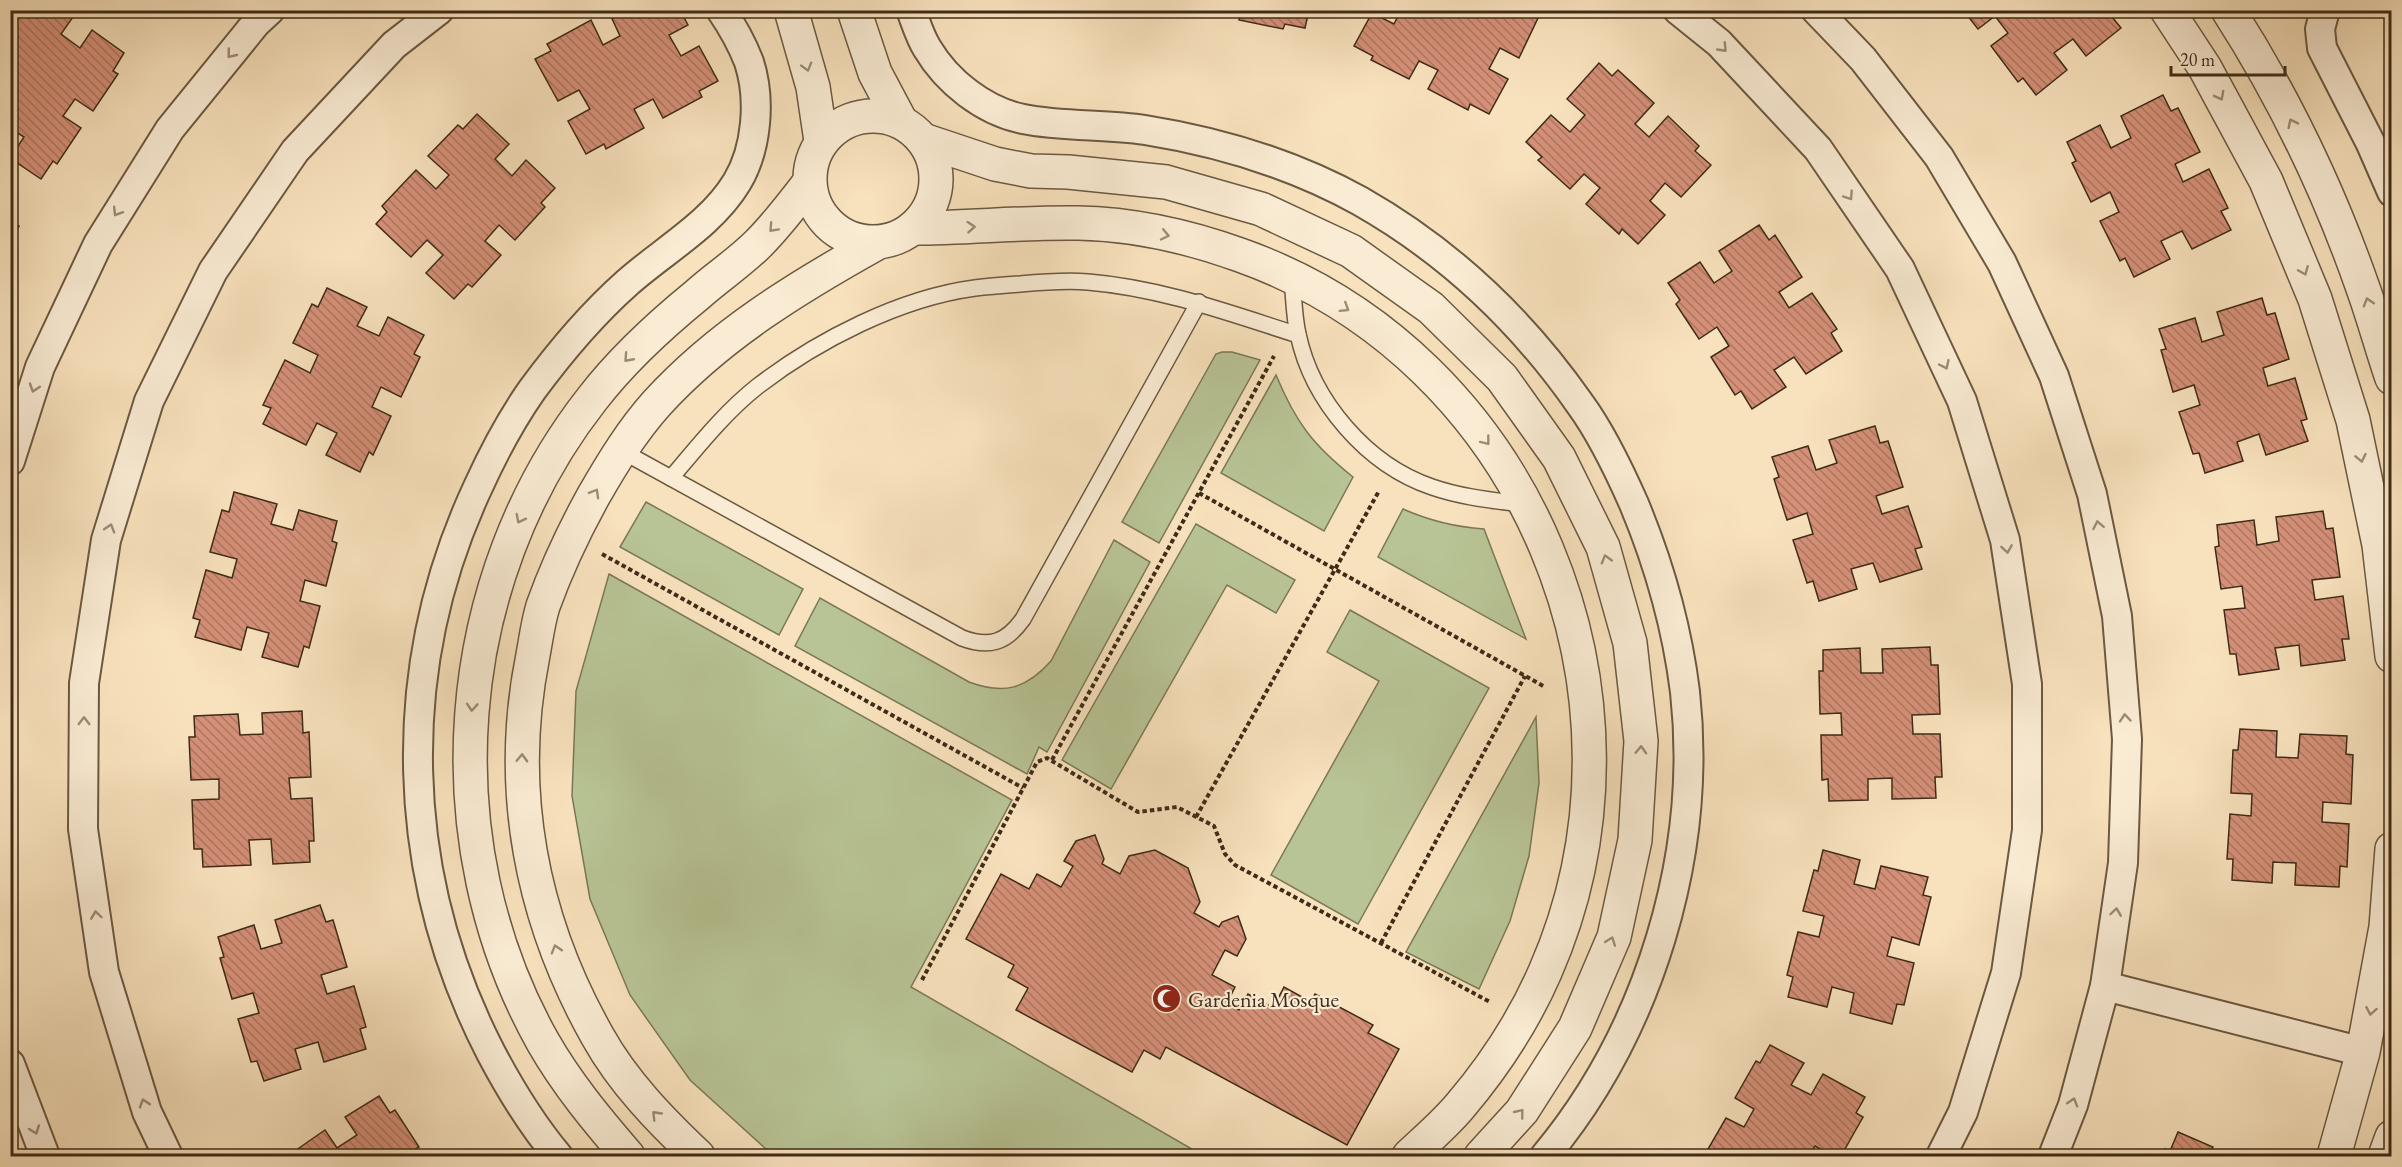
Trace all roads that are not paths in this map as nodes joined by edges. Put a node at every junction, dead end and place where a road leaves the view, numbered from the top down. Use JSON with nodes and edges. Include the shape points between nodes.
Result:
{"nodes":[{"id":1,"x":270,"y":10,"type":"edge"},
{"id":2,"x":439,"y":10,"type":"edge"},
{"id":3,"x":721,"y":10,"type":"edge"},
{"id":4,"x":790,"y":10,"type":"edge"},
{"id":5,"x":854,"y":10,"type":"edge"},
{"id":6,"x":911,"y":10,"type":"edge"},
{"id":7,"x":1678,"y":10,"type":"edge"},
{"id":8,"x":1816,"y":10,"type":"edge"},
{"id":9,"x":2167,"y":10,"type":"edge"},
{"id":10,"x":2325,"y":10,"type":"edge"},
{"id":11,"x":2240,"y":18,"type":"edge"},
{"id":12,"x":912,"y":131,"type":"junction"},
{"id":13,"x":821,"y":141,"type":"junction"},
{"id":14,"x":809,"y":183,"type":"junction"},
{"id":15,"x":2391,"y":192,"type":"edge"},
{"id":16,"x":913,"y":228,"type":"junction"},
{"id":17,"x":877,"y":243,"type":"junction"},
{"id":18,"x":1292,"y":277,"type":"junction"},
{"id":19,"x":1198,"y":302,"type":"junction"},
{"id":20,"x":1293,"y":333,"type":"junction"},
{"id":21,"x":2391,"y":378,"type":"edge"},
{"id":22,"x":620,"y":450,"type":"junction"},
{"id":23,"x":10,"y":461,"type":"edge"},
{"id":24,"x":671,"y":478,"type":"junction"},
{"id":25,"x":1527,"y":505,"type":"junction"},
{"id":26,"x":2391,"y":656,"type":"edge"},
{"id":27,"x":2391,"y":849,"type":"edge"},
{"id":28,"x":2105,"y":986,"type":"junction"},
{"id":29,"x":2363,"y":1052,"type":"junction"},
{"id":30,"x":10,"y":1064,"type":"edge"},
{"id":31,"x":2391,"y":1137,"type":"edge"},
{"id":32,"x":45,"y":1156,"type":"edge"},
{"id":33,"x":168,"y":1156,"type":"edge"},
{"id":34,"x":558,"y":1156,"type":"edge"},
{"id":35,"x":628,"y":1156,"type":"edge"},
{"id":36,"x":698,"y":1156,"type":"edge"},
{"id":37,"x":1409,"y":1156,"type":"edge"},
{"id":38,"x":1481,"y":1156,"type":"edge"},
{"id":39,"x":1545,"y":1156,"type":"edge"},
{"id":40,"x":1941,"y":1156,"type":"edge"},
{"id":41,"x":2053,"y":1156,"type":"edge"},
{"id":42,"x":2334,"y":1156,"type":"edge"},
{"id":43,"x":2385,"y":1156,"type":"edge"}],
"edges":[{"from":1,"to":23,"type":"street","one_way":true,"via":[[170,129],[98,243],[40,367]]},
{"from":33,"to":2,"type":"street","one_way":true,"via":[[147,1112],[104,972],[83,829],[84,683],[106,540],[149,401],[213,271],[295,151],[394,45]]},
{"from":3,"to":34,"type":"street","via":[[749,63],[756,103],[753,143],[738,180],[715,212],[626,283],[575,335],[530,393],[493,455],[462,521],[439,591],[424,662],[417,735],[419,808],[429,880],[448,951],[474,1020],[508,1085]]},
{"from":4,"to":13,"type":"street","one_way":true,"via":[[813,87]]},
{"from":5,"to":12,"type":"street","via":[[875,73]]},
{"from":6,"to":39,"type":"street","via":[[927,48],[951,79],[983,104],[1021,119],[1141,130],[1216,143],[1299,172],[1358,200],[1423,241],[1482,290],[1536,345],[1582,406],[1621,473],[1651,544],[1672,618],[1685,694],[1687,771],[1681,847],[1666,923],[1641,996],[1608,1065],[1568,1130]]},
{"from":7,"to":40,"type":"street","one_way":true,"via":[[1719,43],[1818,149],[1900,269],[1962,401],[2006,540],[2027,684],[2027,830],[2006,973],[1963,1112]]},
{"from":28,"to":8,"type":"street","one_way":true,"via":[[2123,863],[2127,739],[2117,616],[2092,494],[2054,376],[2002,263],[1939,157],[1863,59]]},
{"from":9,"to":26,"type":"street","one_way":true,"via":[[2205,68],[2266,181],[2315,299],[2353,420],[2379,545]]},
{"from":10,"to":15,"type":"street","via":[[2320,29],[2322,48]]},
{"from":21,"to":11,"type":"street","one_way":true,"via":[[2364,290],[2329,202]]},
{"from":12,"to":13,"type":"street","via":[[885,116],[867,115],[835,127]]},
{"from":12,"to":16,"type":"street","via":[[933,157],[936,177],[934,196],[926,214]]},
{"from":38,"to":12,"type":"street","one_way":true,"via":[[1522,1111],[1575,1028],[1614,937],[1635,840],[1641,741],[1630,643],[1602,548],[1559,458],[1494,370],[1431,308],[1351,251],[1261,209],[1166,182],[1031,171],[995,164]]},
{"from":13,"to":14,"type":"street"},
{"from":14,"to":17,"type":"street","via":[[814,203],[839,233],[857,241]]},
{"from":14,"to":35,"type":"street","one_way":true,"via":[[759,243],[642,342],[592,399],[549,461],[515,528],[490,600],[474,675],[469,750],[473,826],[487,901],[510,974],[543,1042],[585,1106]]},
{"from":16,"to":17,"type":"street","via":[[896,239]]},
{"from":16,"to":18,"type":"street","one_way":true,"via":[[1082,223],[1137,229],[1242,255]]},
{"from":17,"to":22,"type":"street","via":[[831,268],[734,333],[698,362],[657,404]]},
{"from":18,"to":20,"type":"lane"},
{"from":18,"to":25,"type":"street","one_way":true,"via":[[1349,310],[1411,358],[1450,396],[1492,448]]},
{"from":19,"to":20,"type":"lane"},
{"from":19,"to":24,"type":"lane","via":[[1087,282],[973,288],[922,300],[863,322],[808,351],[757,387],[711,430]]},
{"from":19,"to":24,"type":"lane","via":[[1023,620],[1003,639],[975,643],[962,638]]},
{"from":20,"to":25,"type":"lane","via":[[1308,367],[1343,424],[1393,467],[1429,486],[1468,498]]},
{"from":22,"to":24,"type":"lane"},
{"from":36,"to":22,"type":"street","one_way":true,"via":[[651,1111],[599,1039],[559,959],[533,874],[521,785],[525,696],[542,609],[570,537]]},
{"from":25,"to":37,"type":"street","via":[[1560,579],[1581,657],[1589,737],[1587,817],[1572,896],[1545,972],[1521,1018],[1460,1107]]},
{"from":27,"to":29,"type":"street","one_way":true,"via":[[2386,927]]},
{"from":28,"to":29,"type":"street"},
{"from":41,"to":28,"type":"street","one_way":true,"via":[[2073,1105]]},
{"from":29,"to":42,"type":"street"},
{"from":30,"to":32,"type":"street","one_way":true},
{"from":31,"to":43,"type":"street"}]}
